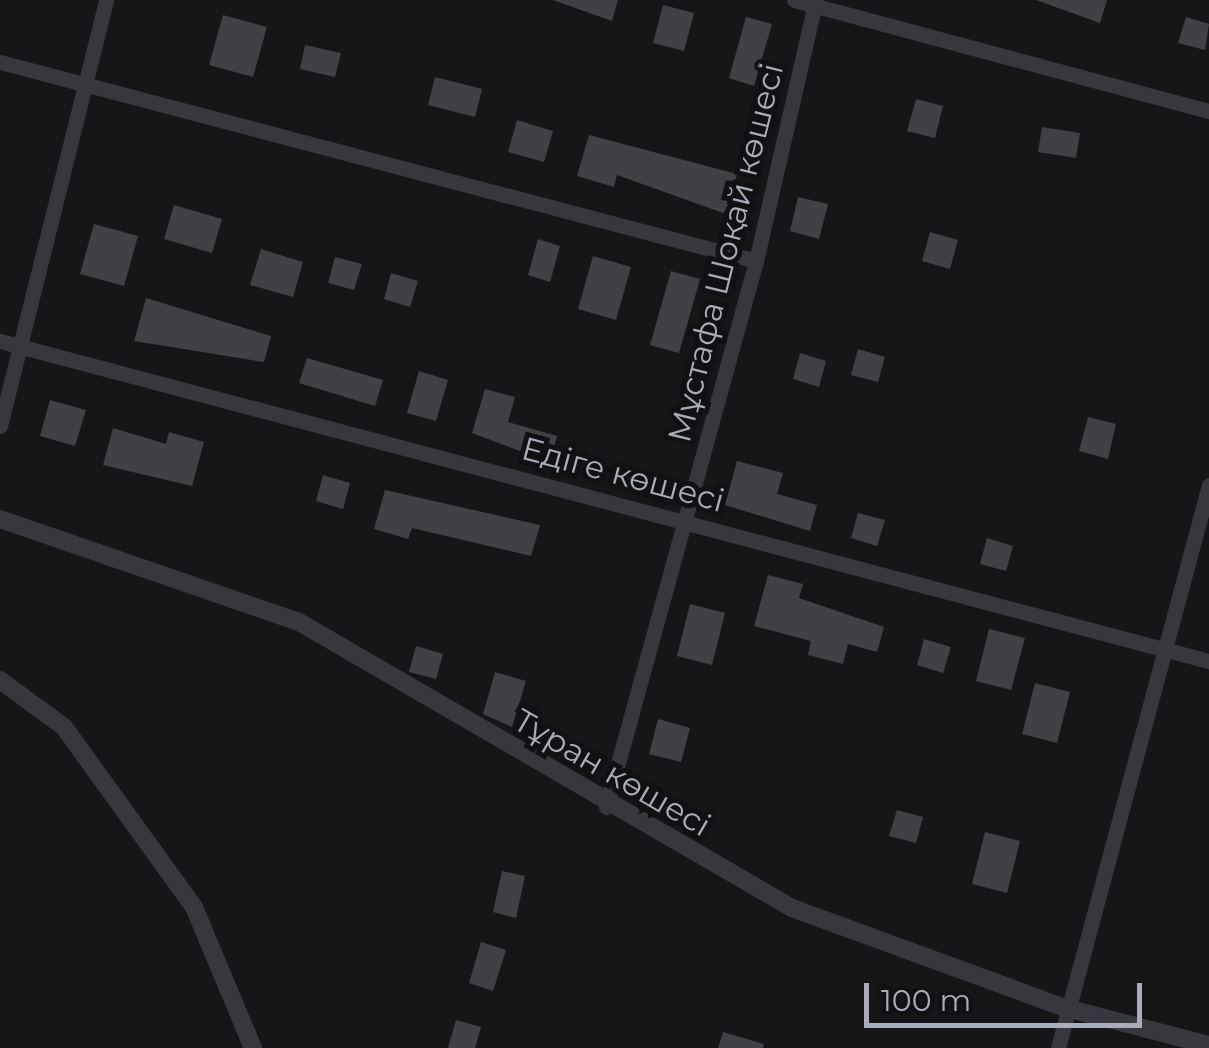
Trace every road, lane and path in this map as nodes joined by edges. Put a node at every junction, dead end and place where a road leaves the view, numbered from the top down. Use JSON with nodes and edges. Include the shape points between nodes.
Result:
{"nodes":[{"id":1,"x":106,"y":0,"type":"edge"},
{"id":2,"x":794,"y":0,"type":"edge"},
{"id":3,"x":815,"y":3,"type":"edge"},
{"id":4,"x":0,"y":62,"type":"edge"},
{"id":5,"x":80,"y":85,"type":"junction"},
{"id":6,"x":1209,"y":111,"type":"edge"},
{"id":7,"x":756,"y":261,"type":"junction"},
{"id":8,"x":0,"y":341,"type":"edge"},
{"id":9,"x":21,"y":346,"type":"junction"},
{"id":10,"x":0,"y":426,"type":"edge"},
{"id":11,"x":1209,"y":485,"type":"edge"},
{"id":12,"x":0,"y":519,"type":"edge"},
{"id":13,"x":687,"y":520,"type":"junction"},
{"id":14,"x":1160,"y":649,"type":"junction"},
{"id":15,"x":1209,"y":662,"type":"edge"},
{"id":16,"x":0,"y":680,"type":"edge"},
{"id":17,"x":606,"y":807,"type":"junction"},
{"id":18,"x":1066,"y":1008,"type":"junction"},
{"id":19,"x":1209,"y":1045,"type":"edge"},
{"id":20,"x":253,"y":1048,"type":"edge"},
{"id":21,"x":1058,"y":1048,"type":"edge"}],
"edges":[{"from":1,"to":5,"type":"street"},
{"from":2,"to":3,"type":"street"},
{"from":3,"to":6,"type":"street"},
{"from":3,"to":7,"type":"street","name":"Мұстафа Шоқай көшесі"},
{"from":4,"to":5,"type":"street"},
{"from":5,"to":7,"type":"street"},
{"from":5,"to":9,"type":"street"},
{"from":7,"to":13,"type":"street","name":"Мұстафа Шоқай көшесі"},
{"from":8,"to":9,"type":"street","name":"Едіге көшесі"},
{"from":9,"to":10,"type":"street"},
{"from":9,"to":13,"type":"street","name":"Едіге көшесі"},
{"from":11,"to":14,"type":"street"},
{"from":12,"to":17,"type":"street","name":"Тұран көшесі","via":[[299,622]]},
{"from":13,"to":14,"type":"street","name":"Едіге көшесі"},
{"from":13,"to":17,"type":"street","name":"Мұстафа Шоқай көшесі"},
{"from":14,"to":15,"type":"street","name":"Едіге көшесі"},
{"from":14,"to":18,"type":"street"},
{"from":16,"to":20,"type":"street","via":[[64,727],[194,907]]},
{"from":17,"to":18,"type":"street","name":"Тұран көшесі","via":[[792,908]]},
{"from":18,"to":19,"type":"street","name":"Тұран көшесі"},
{"from":18,"to":21,"type":"street"}]}
